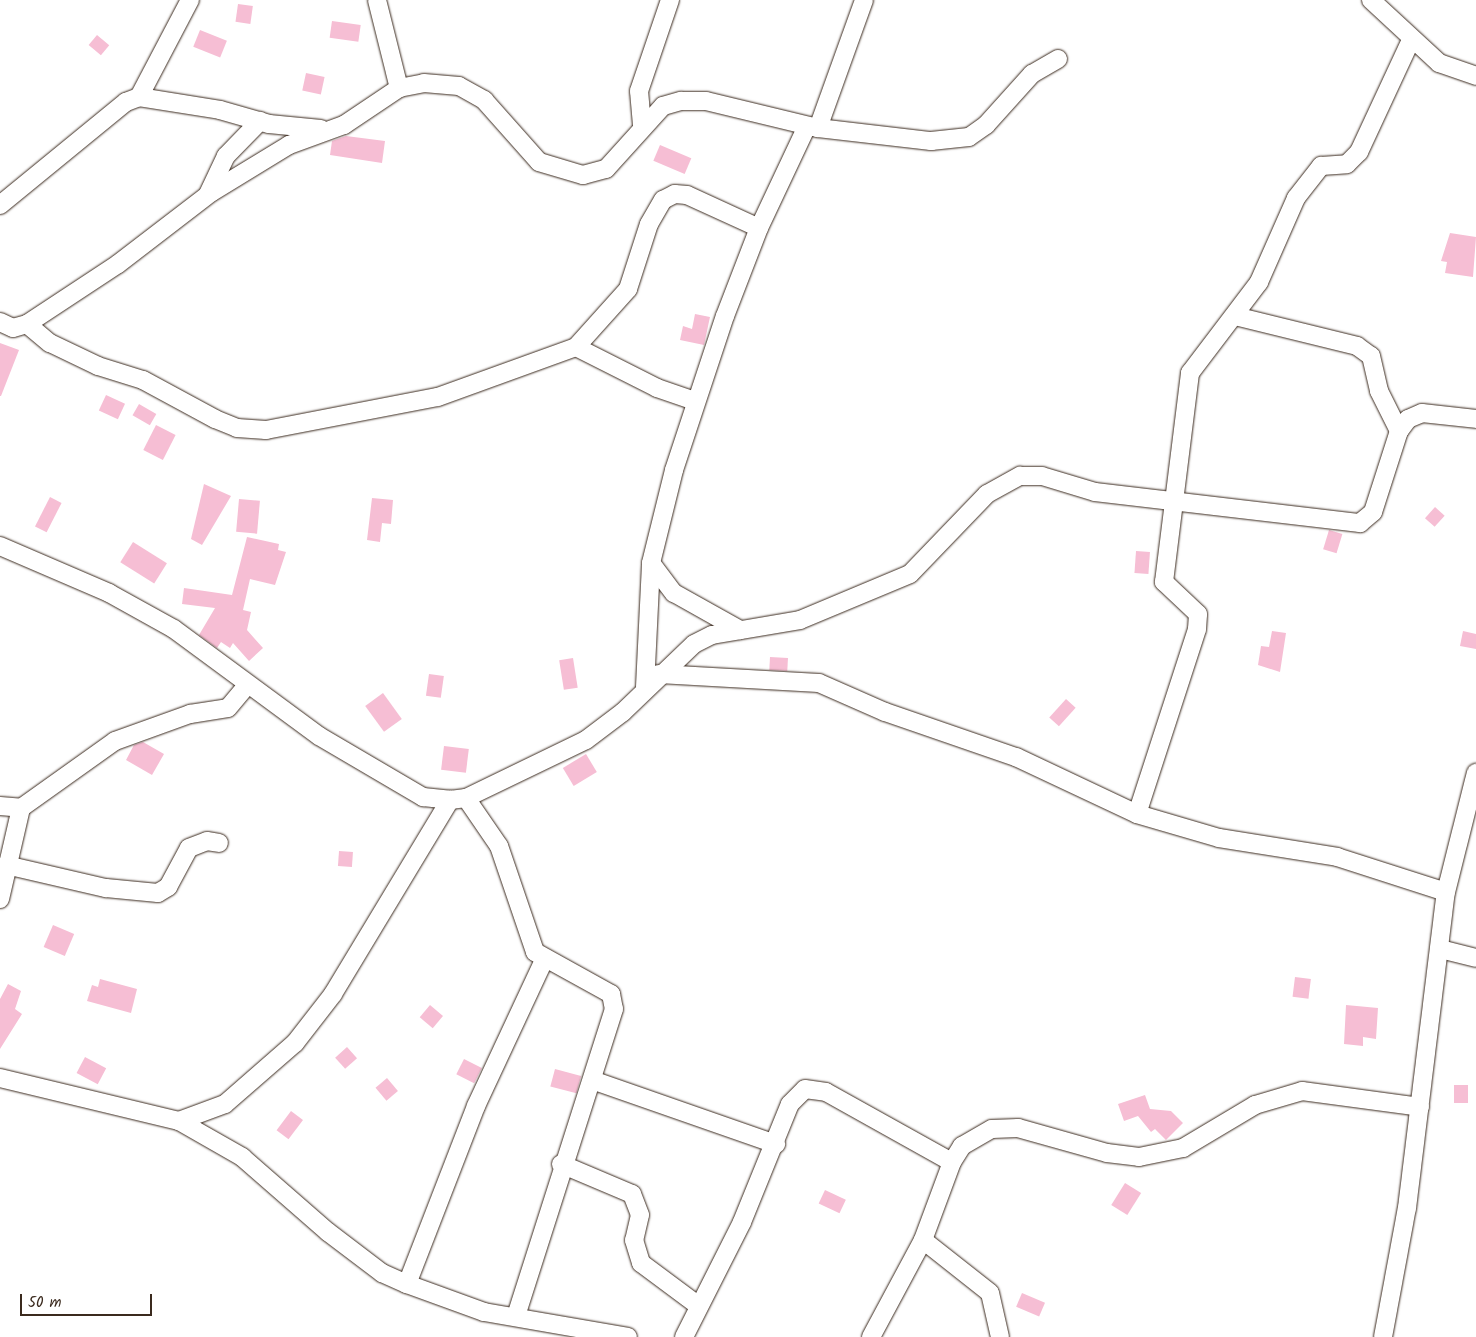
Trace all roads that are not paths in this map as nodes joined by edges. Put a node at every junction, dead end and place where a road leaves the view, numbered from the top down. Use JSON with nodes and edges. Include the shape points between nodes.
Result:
{"nodes":[{"id":1,"x":190,"y":0,"type":"edge"},
{"id":2,"x":377,"y":0,"type":"edge"},
{"id":3,"x":670,"y":0,"type":"edge"},
{"id":4,"x":864,"y":0,"type":"edge"},
{"id":5,"x":1371,"y":0,"type":"edge"},
{"id":6,"x":1411,"y":40,"type":"junction"},
{"id":7,"x":1058,"y":59,"type":"dead end"},
{"id":8,"x":1476,"y":76,"type":"edge"},
{"id":9,"x":400,"y":88,"type":"junction"},
{"id":10,"x":138,"y":97,"type":"junction"},
{"id":11,"x":260,"y":121,"type":"junction"},
{"id":12,"x":642,"y":125,"type":"junction"},
{"id":13,"x":812,"y":128,"type":"junction"},
{"id":14,"x":324,"y":129,"type":"junction"},
{"id":15,"x":208,"y":194,"type":"junction"},
{"id":16,"x":0,"y":205,"type":"edge"},
{"id":17,"x":759,"y":228,"type":"junction"},
{"id":18,"x":1235,"y":316,"type":"junction"},
{"id":19,"x":0,"y":322,"type":"edge"},
{"id":20,"x":27,"y":324,"type":"junction"},
{"id":21,"x":576,"y":346,"type":"junction"},
{"id":22,"x":695,"y":401,"type":"junction"},
{"id":23,"x":1476,"y":419,"type":"edge"},
{"id":24,"x":1399,"y":431,"type":"junction"},
{"id":25,"x":1176,"y":503,"type":"junction"},
{"id":26,"x":0,"y":546,"type":"edge"},
{"id":27,"x":651,"y":563,"type":"junction"},
{"id":28,"x":740,"y":630,"type":"junction"},
{"id":29,"x":659,"y":674,"type":"junction"},
{"id":30,"x":248,"y":684,"type":"junction"},
{"id":31,"x":645,"y":687,"type":"junction"},
{"id":32,"x":1476,"y":773,"type":"edge"},
{"id":33,"x":458,"y":799,"type":"junction"},
{"id":34,"x":0,"y":806,"type":"edge"},
{"id":35,"x":21,"y":808,"type":"junction"},
{"id":36,"x":1137,"y":814,"type":"junction"},
{"id":37,"x":219,"y":843,"type":"dead end"},
{"id":38,"x":6,"y":865,"type":"junction"},
{"id":39,"x":1446,"y":892,"type":"junction"},
{"id":40,"x":0,"y":899,"type":"edge"},
{"id":41,"x":1440,"y":949,"type":"junction"},
{"id":42,"x":545,"y":958,"type":"junction"},
{"id":43,"x":1476,"y":958,"type":"edge"},
{"id":44,"x":0,"y":1078,"type":"edge"},
{"id":45,"x":592,"y":1080,"type":"junction"},
{"id":46,"x":1420,"y":1107,"type":"junction"},
{"id":47,"x":179,"y":1121,"type":"junction"},
{"id":48,"x":776,"y":1144,"type":"junction"},
{"id":49,"x":952,"y":1162,"type":"junction"},
{"id":50,"x":561,"y":1164,"type":"junction"},
{"id":51,"x":923,"y":1240,"type":"junction"},
{"id":52,"x":407,"y":1284,"type":"junction"},
{"id":53,"x":699,"y":1306,"type":"junction"},
{"id":54,"x":516,"y":1316,"type":"junction"},
{"id":55,"x":628,"y":1337,"type":"edge"},
{"id":56,"x":684,"y":1337,"type":"edge"},
{"id":57,"x":872,"y":1337,"type":"edge"},
{"id":58,"x":1000,"y":1337,"type":"edge"},
{"id":59,"x":1383,"y":1337,"type":"edge"}],
"edges":[{"from":1,"to":10,"type":"street"},
{"from":2,"to":9,"type":"street"},
{"from":3,"to":12,"type":"street","via":[[639,91]]},
{"from":4,"to":13,"type":"street"},
{"from":5,"to":6,"type":"street"},
{"from":6,"to":8,"type":"street","via":[[1439,63]]},
{"from":6,"to":18,"type":"street","via":[[1359,152],[1347,164],[1321,166],[1296,198],[1259,282]]},
{"from":7,"to":13,"type":"street","via":[[1032,74],[986,125],[969,137],[931,141]]},
{"from":9,"to":12,"type":"street","via":[[424,83],[459,86],[484,100],[539,162],[583,175],[606,169],[625,152]]},
{"from":9,"to":14,"type":"street","via":[[344,125]]},
{"from":10,"to":11,"type":"street"},
{"from":10,"to":16,"type":"street","via":[[126,102]]},
{"from":11,"to":14,"type":"street"},
{"from":11,"to":15,"type":"street","via":[[226,156]]},
{"from":12,"to":13,"type":"street","via":[[663,106],[681,101],[744,110]]},
{"from":13,"to":17,"type":"street"},
{"from":14,"to":15,"type":"street"},
{"from":15,"to":20,"type":"street","via":[[118,264]]},
{"from":17,"to":21,"type":"street","via":[[687,195],[662,200],[649,224],[628,289]]},
{"from":17,"to":22,"type":"street"},
{"from":18,"to":24,"type":"street","via":[[1357,346],[1371,356],[1379,391]]},
{"from":18,"to":25,"type":"street","via":[[1190,373]]},
{"from":19,"to":20,"type":"street","via":[[13,328]]},
{"from":20,"to":21,"type":"street","via":[[50,343],[98,366],[143,380],[215,419],[237,428],[266,430],[438,397]]},
{"from":21,"to":22,"type":"street","via":[[657,388]]},
{"from":22,"to":27,"type":"street"},
{"from":23,"to":24,"type":"street","via":[[1422,412],[1408,419]]},
{"from":24,"to":25,"type":"street","via":[[1384,488],[1373,512],[1360,522]]},
{"from":25,"to":28,"type":"street","via":[[1020,476],[987,494],[910,574],[800,620]]},
{"from":25,"to":36,"type":"street","via":[[1164,582],[1198,614],[1197,629]]},
{"from":26,"to":30,"type":"street","via":[[109,594],[174,629]]},
{"from":27,"to":28,"type":"street","via":[[674,593]]},
{"from":27,"to":31,"type":"street"},
{"from":28,"to":29,"type":"street","via":[[694,644]]},
{"from":29,"to":31,"type":"street"},
{"from":29,"to":36,"type":"street","via":[[819,683],[885,712],[1016,757]]},
{"from":30,"to":33,"type":"street","via":[[319,736],[423,797]]},
{"from":30,"to":35,"type":"street","via":[[228,708],[190,714],[115,741]]},
{"from":31,"to":33,"type":"street","via":[[623,712],[586,740]]},
{"from":32,"to":39,"type":"street"},
{"from":33,"to":42,"type":"street","via":[[499,846],[522,909],[527,939]]},
{"from":33,"to":47,"type":"street","via":[[333,994],[295,1042],[225,1104]]},
{"from":34,"to":35,"type":"street"},
{"from":35,"to":38,"type":"street"},
{"from":36,"to":39,"type":"street","via":[[1220,838],[1337,857]]},
{"from":37,"to":38,"type":"street","via":[[207,841],[189,848],[168,887],[158,893],[106,888]]},
{"from":38,"to":40,"type":"street"},
{"from":39,"to":41,"type":"street"},
{"from":41,"to":43,"type":"street"},
{"from":41,"to":46,"type":"street"},
{"from":42,"to":45,"type":"street","via":[[611,994],[614,1009]]},
{"from":42,"to":52,"type":"street","via":[[476,1106]]},
{"from":44,"to":47,"type":"street"},
{"from":45,"to":48,"type":"street"},
{"from":45,"to":50,"type":"street"},
{"from":46,"to":49,"type":"street","via":[[1302,1092],[1255,1105],[1183,1148],[1160,1153],[1107,1153],[1018,1128],[992,1129],[962,1146]]},
{"from":46,"to":59,"type":"street"},
{"from":47,"to":52,"type":"street","via":[[242,1158],[328,1232],[382,1273]]},
{"from":48,"to":49,"type":"street","via":[[790,1104],[805,1089],[826,1092]]},
{"from":48,"to":53,"type":"street"},
{"from":49,"to":51,"type":"street"},
{"from":50,"to":53,"type":"street","via":[[632,1194],[640,1215],[634,1240],[641,1263]]},
{"from":50,"to":54,"type":"street"},
{"from":51,"to":57,"type":"street"},
{"from":51,"to":58,"type":"street","via":[[990,1293]]},
{"from":52,"to":54,"type":"street","via":[[484,1312]]},
{"from":53,"to":56,"type":"street"},
{"from":54,"to":55,"type":"street"}]}
